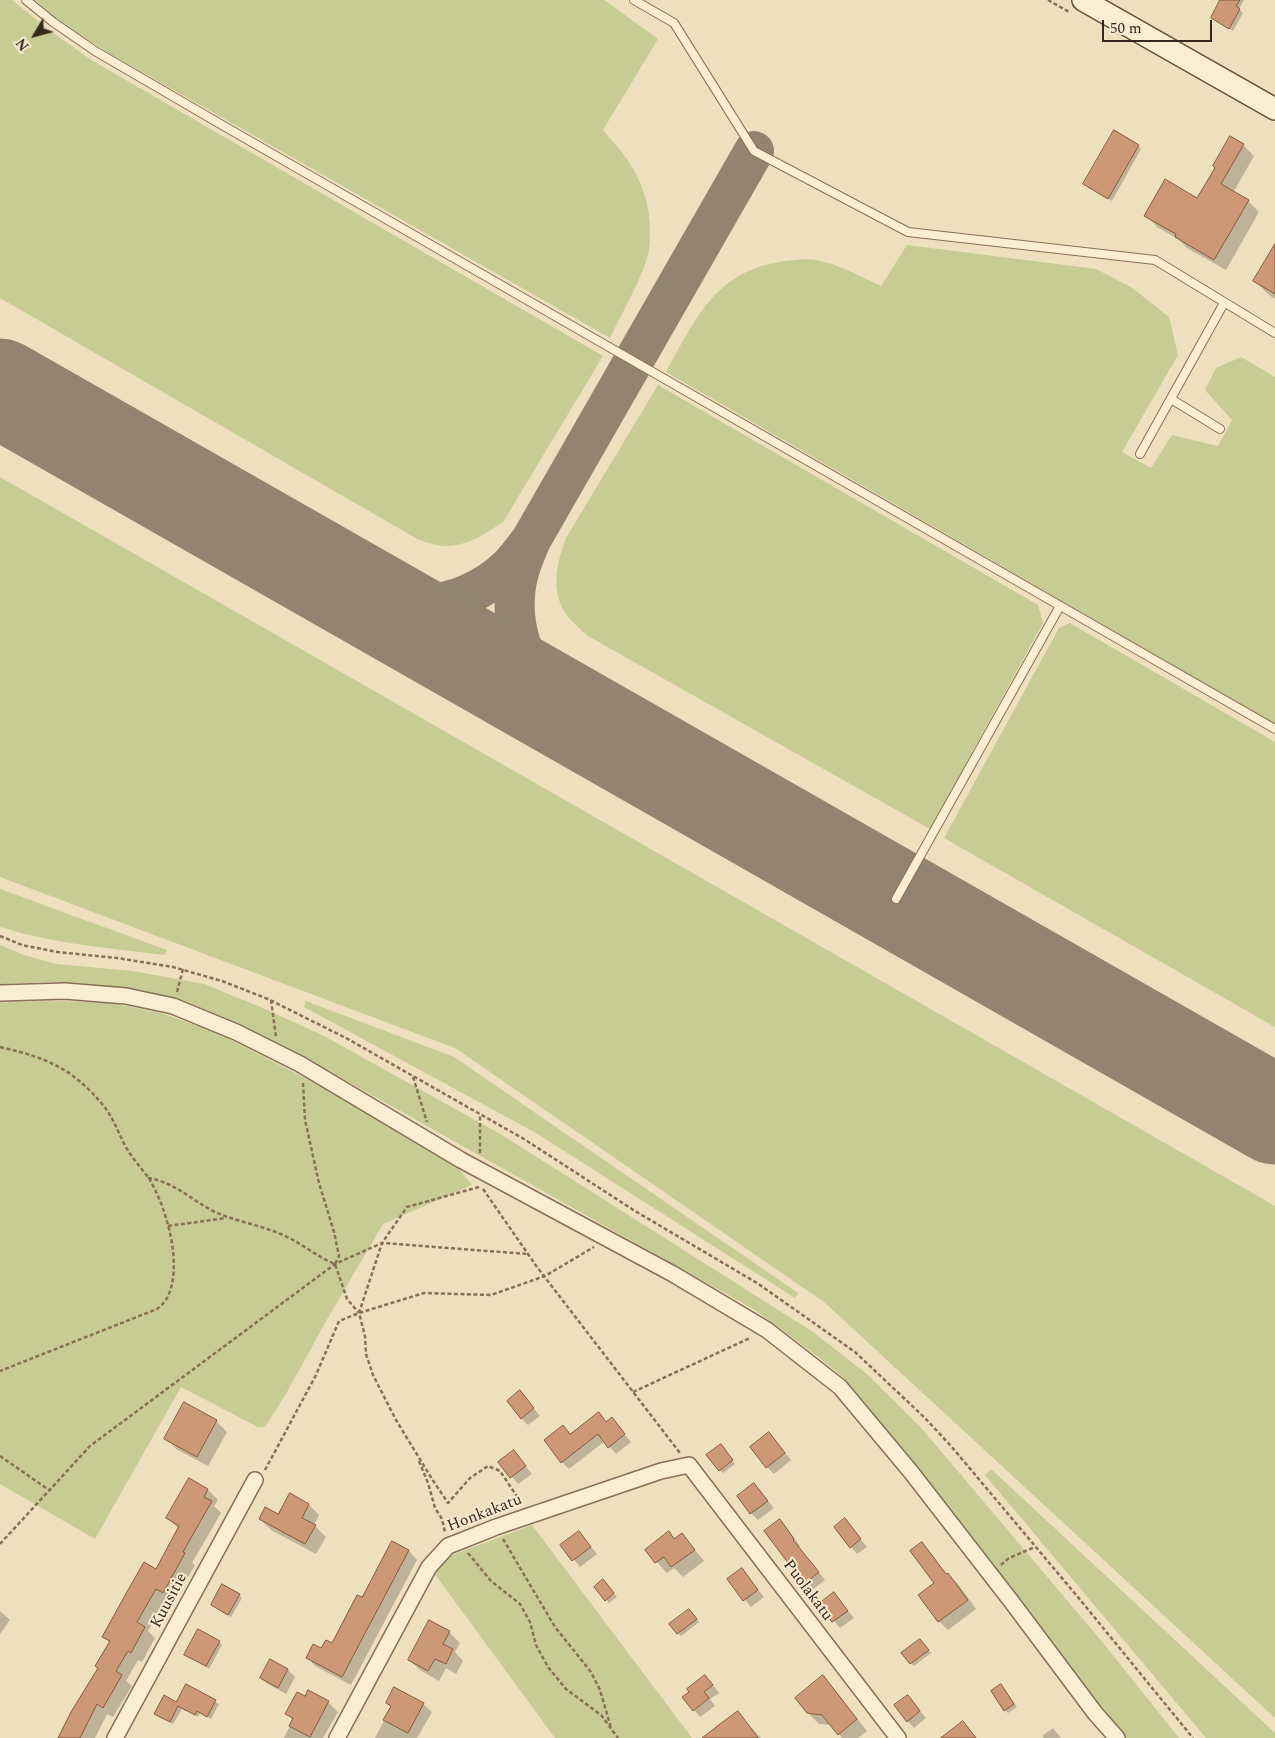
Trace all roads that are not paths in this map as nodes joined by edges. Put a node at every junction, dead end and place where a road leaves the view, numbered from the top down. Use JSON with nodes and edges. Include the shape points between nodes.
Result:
{"nodes":[{"id":1,"x":26,"y":0,"type":"edge"},
{"id":2,"x":634,"y":0,"type":"edge"},
{"id":3,"x":1083,"y":0,"type":"edge"},
{"id":4,"x":1275,"y":109,"type":"edge"},
{"id":5,"x":1224,"y":303,"type":"junction"},
{"id":6,"x":1275,"y":333,"type":"edge"},
{"id":7,"x":1171,"y":398,"type":"junction"},
{"id":8,"x":1220,"y":429,"type":"dead end"},
{"id":9,"x":1140,"y":454,"type":"dead end"},
{"id":10,"x":1060,"y":606,"type":"junction"},
{"id":11,"x":1275,"y":729,"type":"edge"},
{"id":12,"x":896,"y":899,"type":"dead end"},
{"id":13,"x":0,"y":993,"type":"edge"},
{"id":14,"x":689,"y":1465,"type":"joint"},
{"id":15,"x":255,"y":1480,"type":"road end"},
{"id":16,"x":115,"y":1738,"type":"edge"},
{"id":17,"x":337,"y":1738,"type":"edge"},
{"id":18,"x":898,"y":1738,"type":"edge"},
{"id":19,"x":1118,"y":1738,"type":"edge"}],
"edges":[{"from":1,"to":10,"type":"lane","via":[[104,56]]},
{"from":2,"to":5,"type":"lane","via":[[674,24],[754,151],[908,232],[1155,260]]},
{"from":3,"to":4,"type":"street"},
{"from":5,"to":6,"type":"lane"},
{"from":5,"to":7,"type":"lane"},
{"from":7,"to":8,"type":"lane"},
{"from":7,"to":9,"type":"lane"},
{"from":10,"to":11,"type":"lane"},
{"from":10,"to":12,"type":"lane"},
{"from":13,"to":19,"type":"street","via":[[65,991],[126,996],[173,1006],[236,1032],[300,1064],[462,1160],[673,1274],[767,1330],[840,1387],[911,1472]]},
{"from":14,"to":17,"type":"street","name":"Honkakatu","via":[[661,1471],[448,1546],[429,1567]]},
{"from":14,"to":18,"type":"street","name":"Puolakatu"},
{"from":15,"to":16,"type":"street","name":"Kuusitie"}]}
